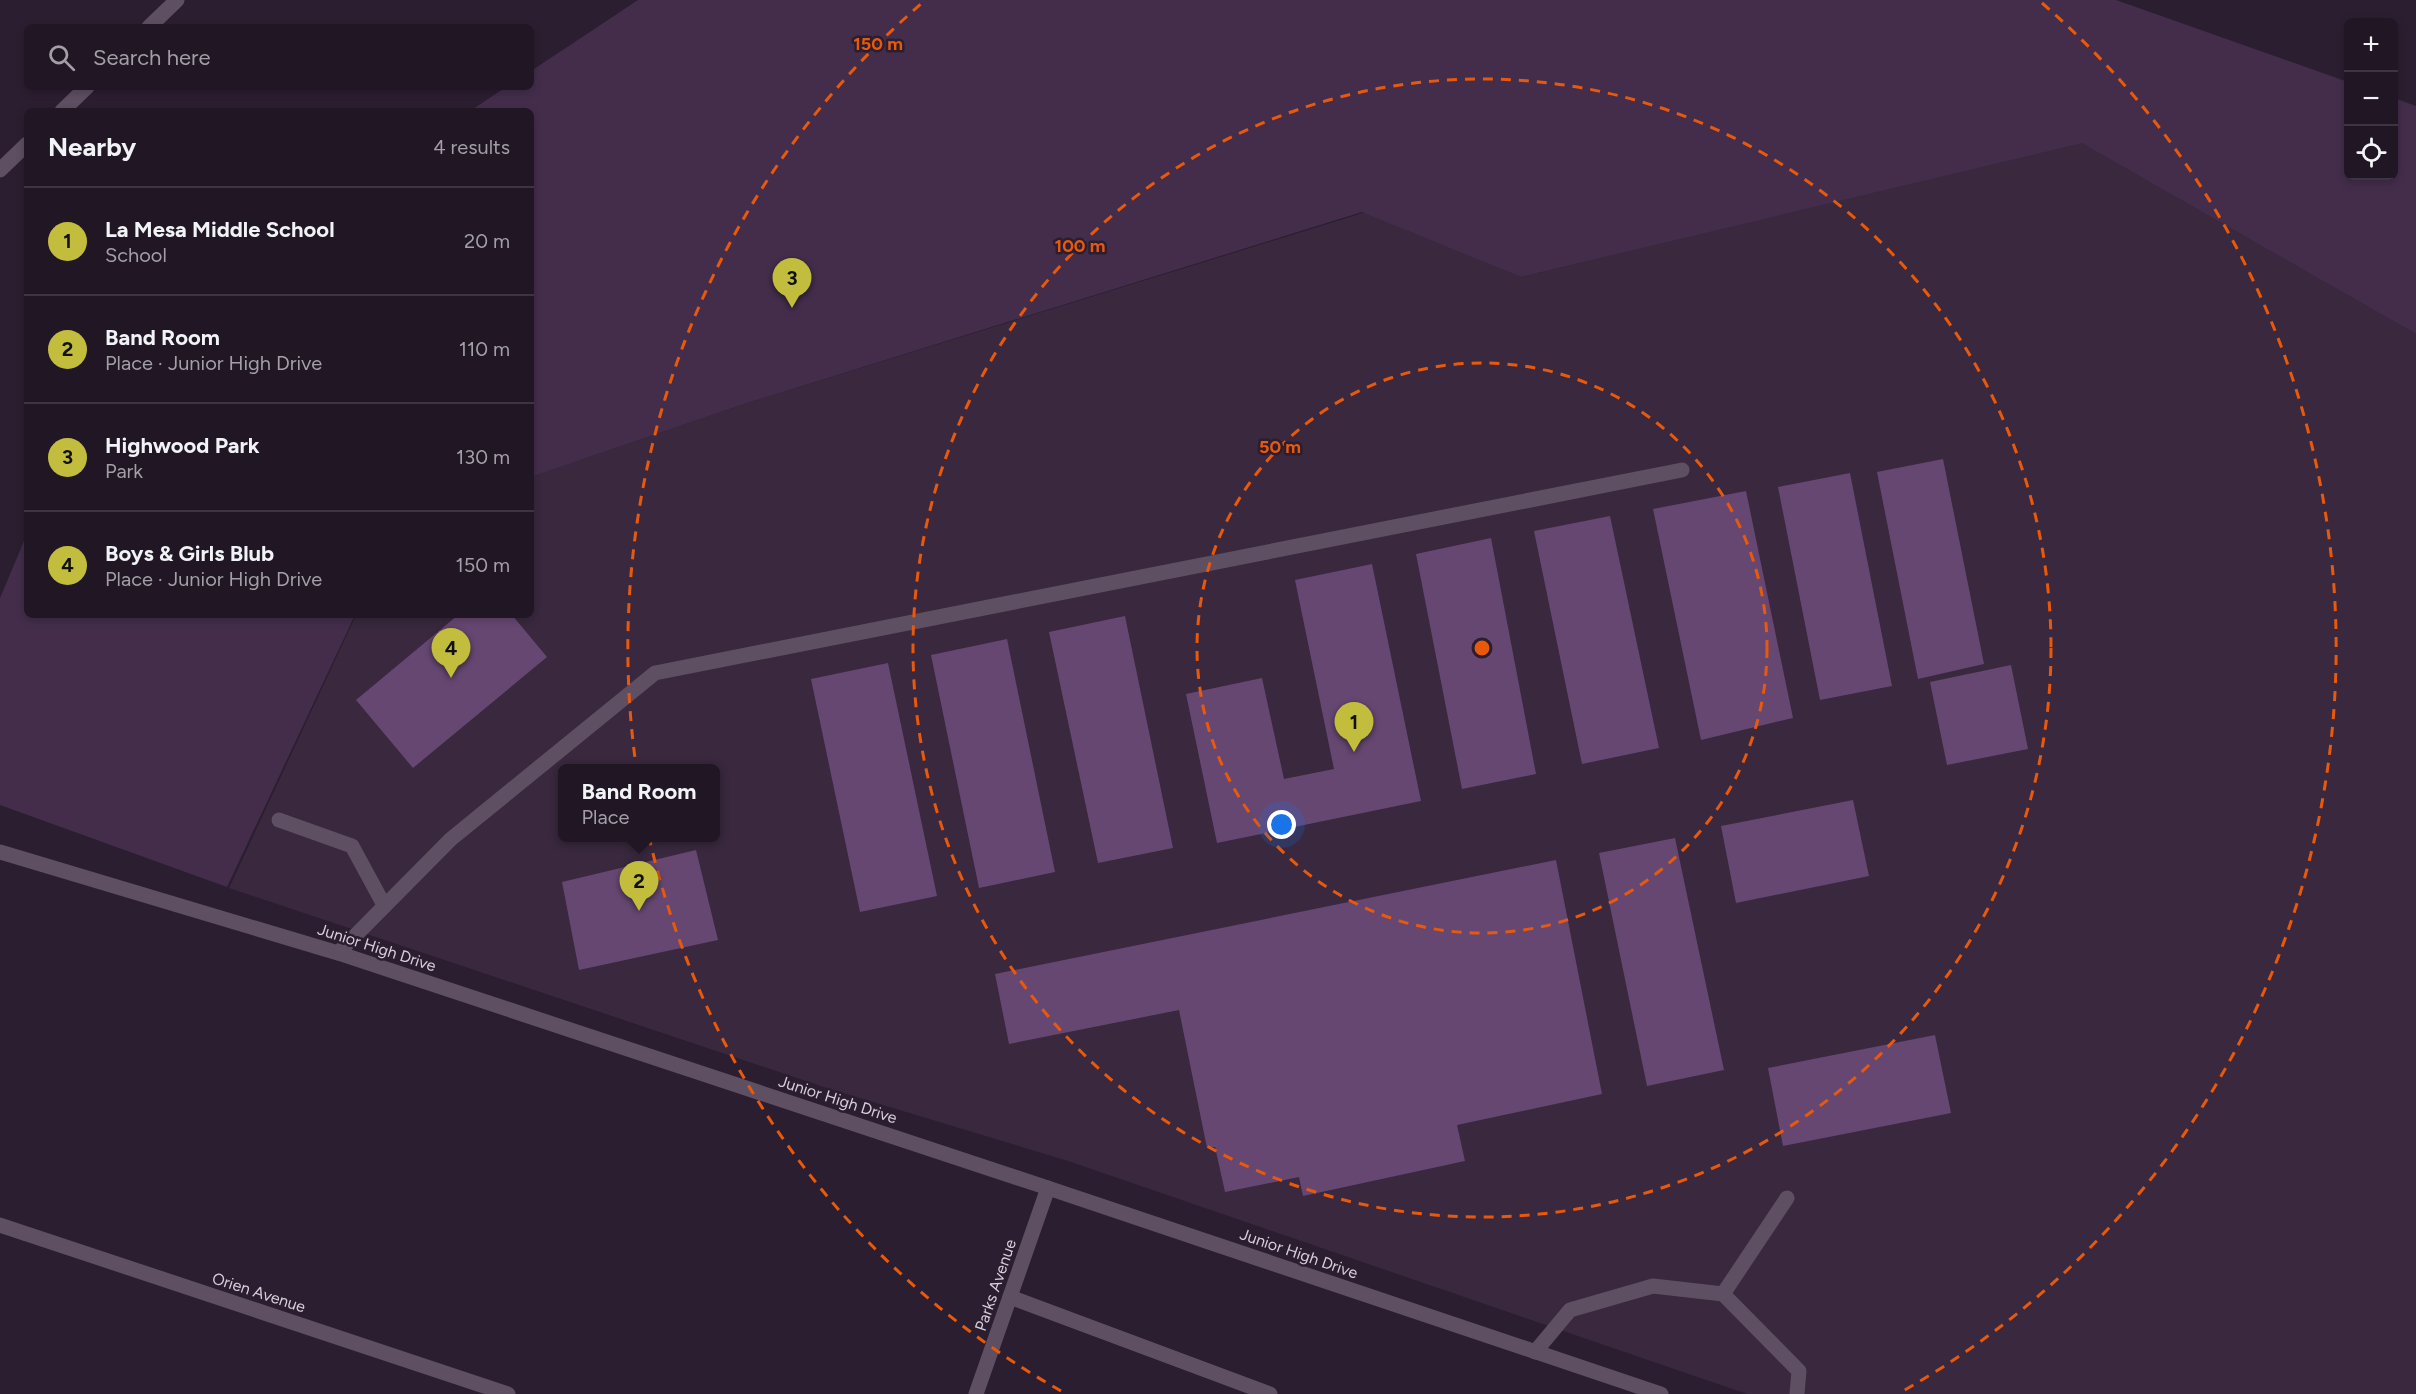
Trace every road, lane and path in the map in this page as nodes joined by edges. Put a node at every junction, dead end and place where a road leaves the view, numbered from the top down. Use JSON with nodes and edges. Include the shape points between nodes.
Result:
{"nodes":[{"id":1,"x":177,"y":0,"type":"edge"},
{"id":2,"x":152,"y":24,"type":"edge"},
{"id":3,"x":84,"y":90,"type":"edge"},
{"id":4,"x":65,"y":108,"type":"edge"},
{"id":5,"x":24,"y":147,"type":"edge"},
{"id":6,"x":0,"y":170,"type":"edge"},
{"id":7,"x":1682,"y":470,"type":"dead end"},
{"id":8,"x":279,"y":820,"type":"dead end"},
{"id":9,"x":0,"y":852,"type":"edge"},
{"id":10,"x":384,"y":905,"type":"junction"},
{"id":11,"x":338,"y":953,"type":"junction"},
{"id":12,"x":1048,"y":1188,"type":"junction"},
{"id":13,"x":1787,"y":1198,"type":"dead end"},
{"id":14,"x":0,"y":1225,"type":"edge"},
{"id":15,"x":1723,"y":1294,"type":"junction"},
{"id":16,"x":1010,"y":1297,"type":"junction"},
{"id":17,"x":1535,"y":1352,"type":"junction"},
{"id":18,"x":508,"y":1394,"type":"edge"},
{"id":19,"x":976,"y":1394,"type":"edge"},
{"id":20,"x":1270,"y":1394,"type":"edge"},
{"id":21,"x":1661,"y":1394,"type":"edge"},
{"id":22,"x":1797,"y":1394,"type":"edge"}],
"edges":[{"from":1,"to":2,"type":"street"},
{"from":3,"to":4,"type":"street"},
{"from":5,"to":6,"type":"street"},
{"from":7,"to":10,"type":"street","via":[[655,673],[451,838]]},
{"from":8,"to":10,"type":"street","via":[[352,846]]},
{"from":9,"to":11,"type":"street","name":"Junior High Drive"},
{"from":10,"to":11,"type":"street"},
{"from":11,"to":12,"type":"street","name":"Junior High Drive"},
{"from":12,"to":16,"type":"street","name":"Parks Avenue"},
{"from":12,"to":17,"type":"street","name":"Junior High Drive"},
{"from":13,"to":15,"type":"street"},
{"from":14,"to":18,"type":"street","name":"Orien Avenue"},
{"from":15,"to":17,"type":"street","via":[[1653,1286],[1570,1310]]},
{"from":15,"to":22,"type":"street","via":[[1799,1371]]},
{"from":16,"to":19,"type":"street","name":"Parks Avenue"},
{"from":16,"to":20,"type":"street"},
{"from":17,"to":21,"type":"street","name":"Junior High Drive"}]}
